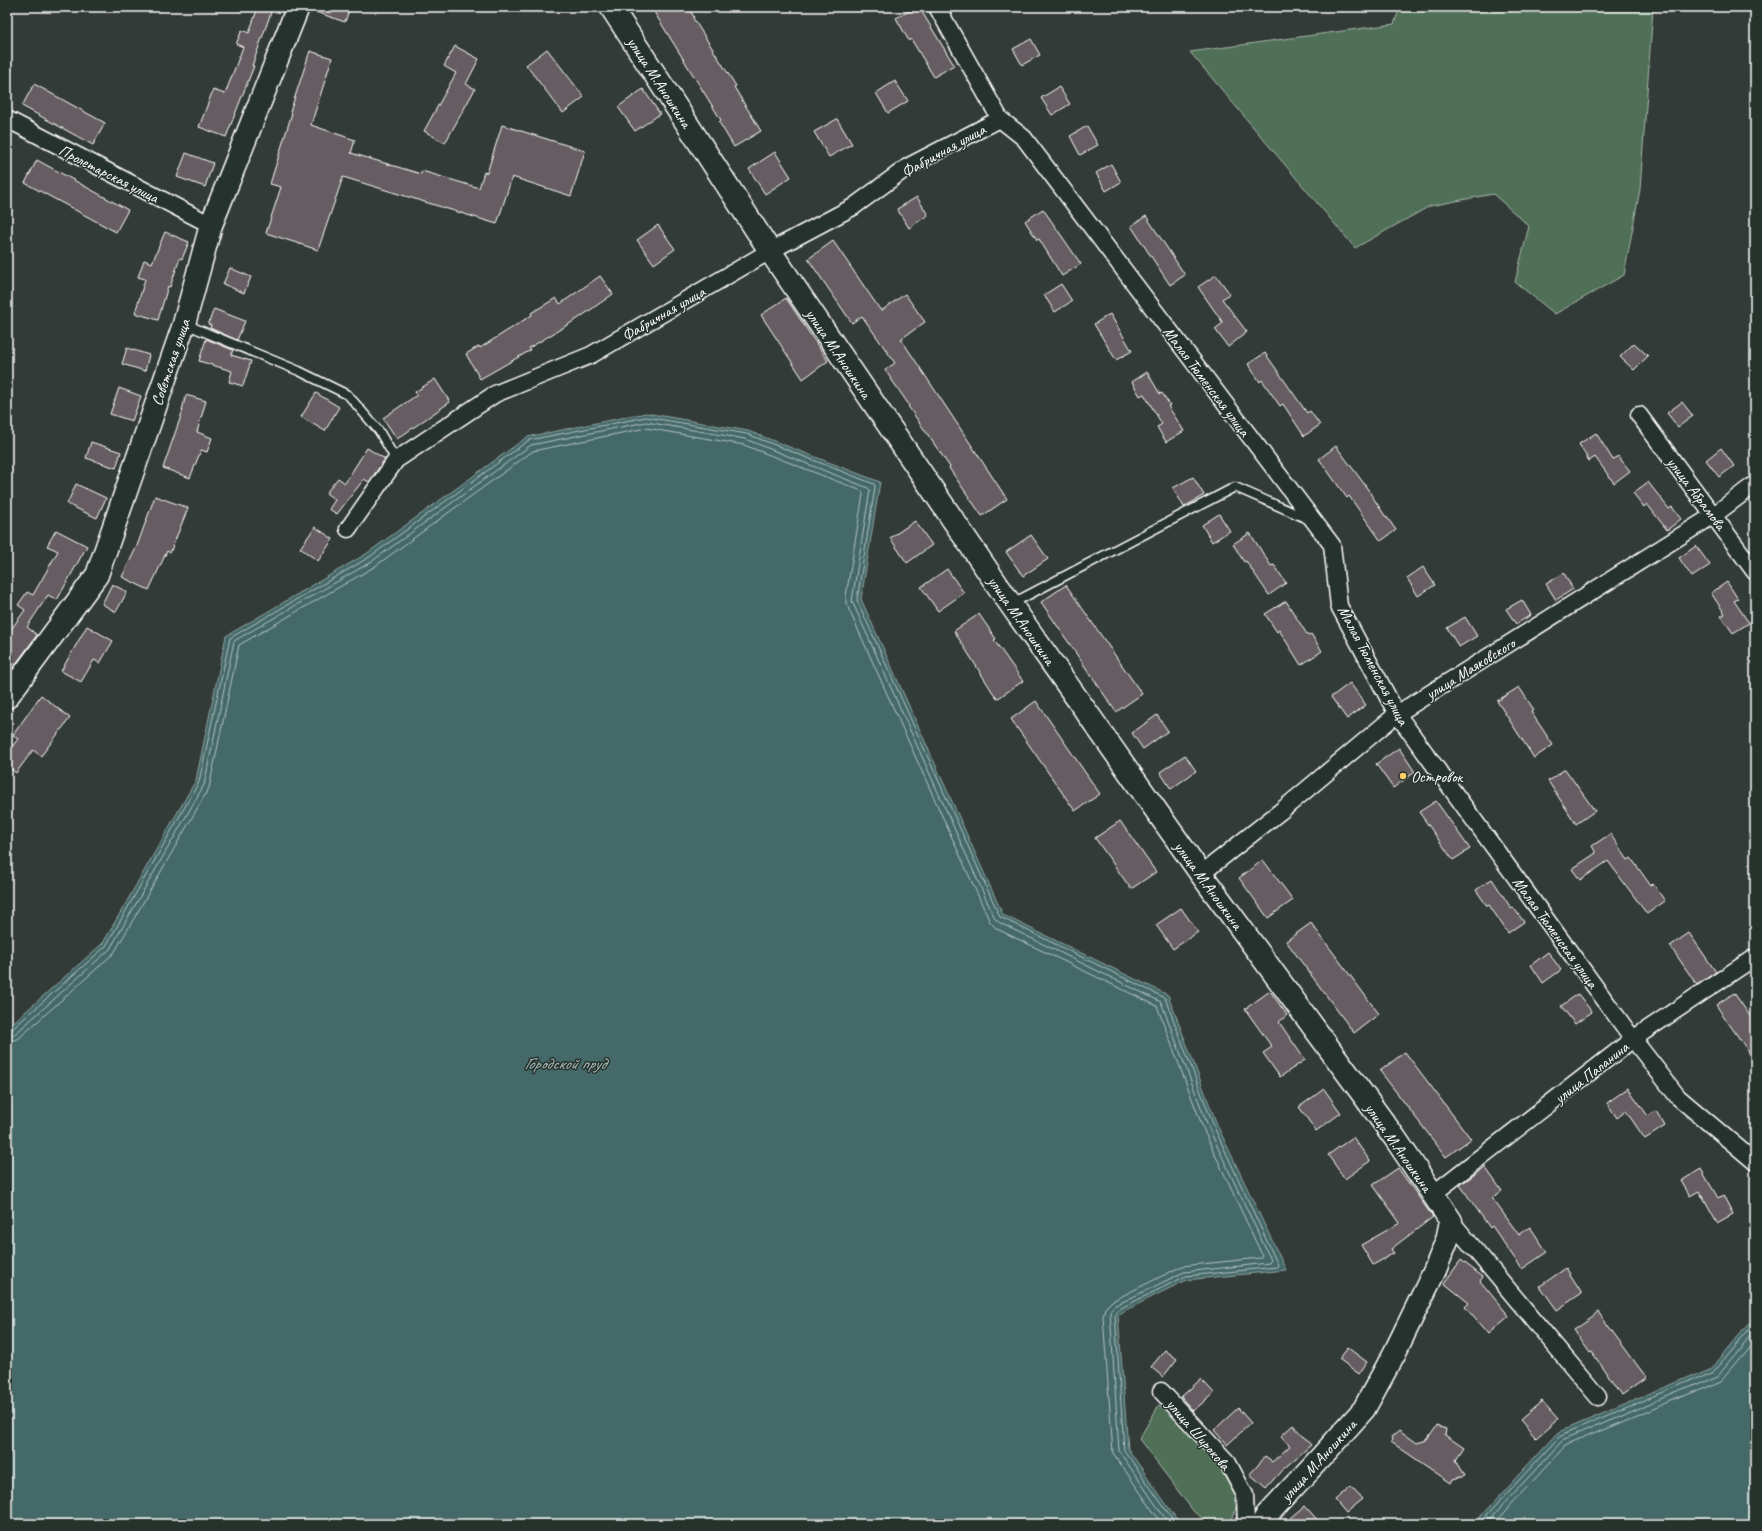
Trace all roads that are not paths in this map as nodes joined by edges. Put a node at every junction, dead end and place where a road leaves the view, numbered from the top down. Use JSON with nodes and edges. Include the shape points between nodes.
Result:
{"nodes":[{"id":1,"x":298,"y":7,"type":"edge"},
{"id":2,"x":938,"y":7,"type":"edge"},
{"id":3,"x":610,"y":11,"type":"edge"},
{"id":4,"x":7,"y":119,"type":"edge"},
{"id":5,"x":1000,"y":119,"type":"junction"},
{"id":6,"x":211,"y":225,"type":"junction"},
{"id":7,"x":770,"y":251,"type":"junction"},
{"id":8,"x":184,"y":324,"type":"junction"},
{"id":9,"x":1639,"y":415,"type":"dead end"},
{"id":10,"x":396,"y":460,"type":"junction"},
{"id":11,"x":1755,"y":484,"type":"edge"},
{"id":12,"x":1714,"y":515,"type":"junction"},
{"id":13,"x":1314,"y":522,"type":"junction"},
{"id":14,"x":348,"y":529,"type":"dead end"},
{"id":15,"x":1755,"y":572,"type":"edge"},
{"id":16,"x":1010,"y":605,"type":"junction"},
{"id":17,"x":7,"y":697,"type":"edge"},
{"id":18,"x":1397,"y":714,"type":"junction"},
{"id":19,"x":1201,"y":874,"type":"junction"},
{"id":20,"x":1755,"y":957,"type":"edge"},
{"id":21,"x":1634,"y":1039,"type":"junction"},
{"id":22,"x":1755,"y":1162,"type":"edge"},
{"id":23,"x":1433,"y":1194,"type":"junction"},
{"id":24,"x":1451,"y":1221,"type":"junction"},
{"id":25,"x":1161,"y":1391,"type":"dead end"},
{"id":26,"x":1598,"y":1397,"type":"dead end"},
{"id":27,"x":1246,"y":1524,"type":"edge"},
{"id":28,"x":1262,"y":1524,"type":"edge"}],
"edges":[{"from":1,"to":6,"type":"street","name":"Советская улица"},
{"from":2,"to":5,"type":"street","name":"Малая Тюменская улица"},
{"from":3,"to":7,"type":"street","name":"улица М.Аношкина"},
{"from":4,"to":6,"type":"street","name":"Пролетарская улица"},
{"from":5,"to":7,"type":"street","name":"Фабричная улица","via":[[909,166],[853,207]]},
{"from":5,"to":13,"type":"street","name":"Малая Тюменская улица","via":[[1024,138]]},
{"from":6,"to":8,"type":"street","name":"Советская улица"},
{"from":7,"to":10,"type":"street","name":"Фабричная улица","via":[[591,355],[495,394]]},
{"from":7,"to":16,"type":"street","name":"улица М.Аношкина"},
{"from":8,"to":10,"type":"lane","via":[[300,371],[348,395],[379,431]]},
{"from":8,"to":17,"type":"street","name":"Советская улица","via":[[97,575]]},
{"from":9,"to":12,"type":"street","name":"улица Абрамова"},
{"from":10,"to":14,"type":"street","name":"Фабричная улица"},
{"from":11,"to":12,"type":"street","name":"улица Маяковского"},
{"from":12,"to":15,"type":"street","name":"улица Абрамова"},
{"from":12,"to":18,"type":"street","name":"улица Маяковского"},
{"from":13,"to":16,"type":"lane","via":[[1235,487]]},
{"from":13,"to":18,"type":"street","name":"Малая Тюменская улица","via":[[1332,545],[1339,606]]},
{"from":16,"to":19,"type":"street","name":"улица М.Аношкина"},
{"from":18,"to":19,"type":"street","name":"улица Маяковского"},
{"from":18,"to":21,"type":"street","name":"Малая Тюменская улица"},
{"from":19,"to":23,"type":"street","name":"улица М.Аношкина"},
{"from":20,"to":21,"type":"street","name":"улица Папанина"},
{"from":21,"to":22,"type":"street","name":"Малая Тюменская улица","via":[[1678,1098]]},
{"from":21,"to":23,"type":"street","name":"улица Папанина"},
{"from":23,"to":24,"type":"street","name":"улица М.Аношкина"},
{"from":24,"to":26,"type":"street","name":"улица М.Аношкина"},
{"from":24,"to":28,"type":"street","name":"улица М.Аношкина","via":[[1447,1240],[1435,1270],[1364,1409],[1267,1515]]},
{"from":25,"to":27,"type":"street","name":"улица Широкова","via":[[1228,1463],[1245,1495]]}]}
